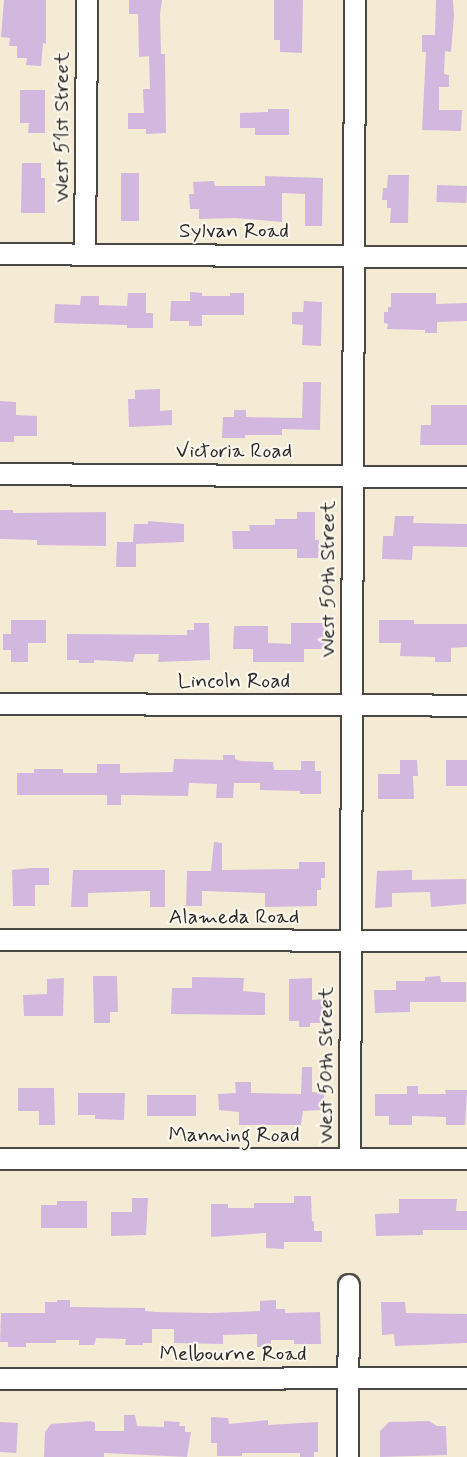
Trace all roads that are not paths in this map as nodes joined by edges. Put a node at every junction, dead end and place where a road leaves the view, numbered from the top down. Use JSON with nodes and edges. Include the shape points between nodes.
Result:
{"nodes":[{"id":1,"x":87,"y":0,"type":"edge"},
{"id":2,"x":355,"y":0,"type":"edge"},
{"id":3,"x":0,"y":254,"type":"edge"},
{"id":4,"x":85,"y":254,"type":"junction"},
{"id":5,"x":354,"y":256,"type":"junction"},
{"id":6,"x":467,"y":257,"type":"edge"},
{"id":7,"x":0,"y":474,"type":"edge"},
{"id":8,"x":353,"y":476,"type":"junction"},
{"id":9,"x":467,"y":477,"type":"edge"},
{"id":10,"x":0,"y":704,"type":"edge"},
{"id":11,"x":352,"y":705,"type":"junction"},
{"id":12,"x":467,"y":706,"type":"edge"},
{"id":13,"x":0,"y":940,"type":"edge"},
{"id":14,"x":351,"y":941,"type":"junction"},
{"id":15,"x":467,"y":941,"type":"edge"},
{"id":16,"x":0,"y":1159,"type":"edge"},
{"id":17,"x":350,"y":1159,"type":"junction"},
{"id":18,"x":467,"y":1160,"type":"edge"},
{"id":19,"x":349,"y":1285,"type":"dead end"},
{"id":20,"x":349,"y":1378,"type":"junction"},
{"id":21,"x":467,"y":1378,"type":"edge"},
{"id":22,"x":0,"y":1379,"type":"edge"},
{"id":23,"x":348,"y":1457,"type":"edge"}],
"edges":[{"from":1,"to":4,"type":"street","name":"West 51st Street"},
{"from":2,"to":5,"type":"street","name":"West 50th Street"},
{"from":3,"to":4,"type":"street","name":"Sylvan Road"},
{"from":4,"to":5,"type":"street","name":"Sylvan Road"},
{"from":5,"to":6,"type":"street","name":"Sylvan Road"},
{"from":5,"to":8,"type":"street","name":"West 50th Street"},
{"from":7,"to":8,"type":"street","name":"Victoria Road"},
{"from":8,"to":9,"type":"street","name":"Victoria Road"},
{"from":8,"to":11,"type":"street","name":"West 50th Street"},
{"from":10,"to":11,"type":"street","name":"Lincoln Road"},
{"from":11,"to":12,"type":"street","name":"Lincoln Road"},
{"from":11,"to":14,"type":"street","name":"West 50th Street"},
{"from":13,"to":14,"type":"street","name":"Alameda Road"},
{"from":14,"to":15,"type":"street","name":"Alameda Road"},
{"from":14,"to":17,"type":"street","name":"West 50th Street"},
{"from":16,"to":17,"type":"street","name":"Manning Road"},
{"from":17,"to":18,"type":"street","name":"Manning Road"},
{"from":19,"to":20,"type":"street"},
{"from":20,"to":21,"type":"street","name":"Melbourne Road"},
{"from":20,"to":22,"type":"street","name":"Melbourne Road"},
{"from":20,"to":23,"type":"street"}]}
